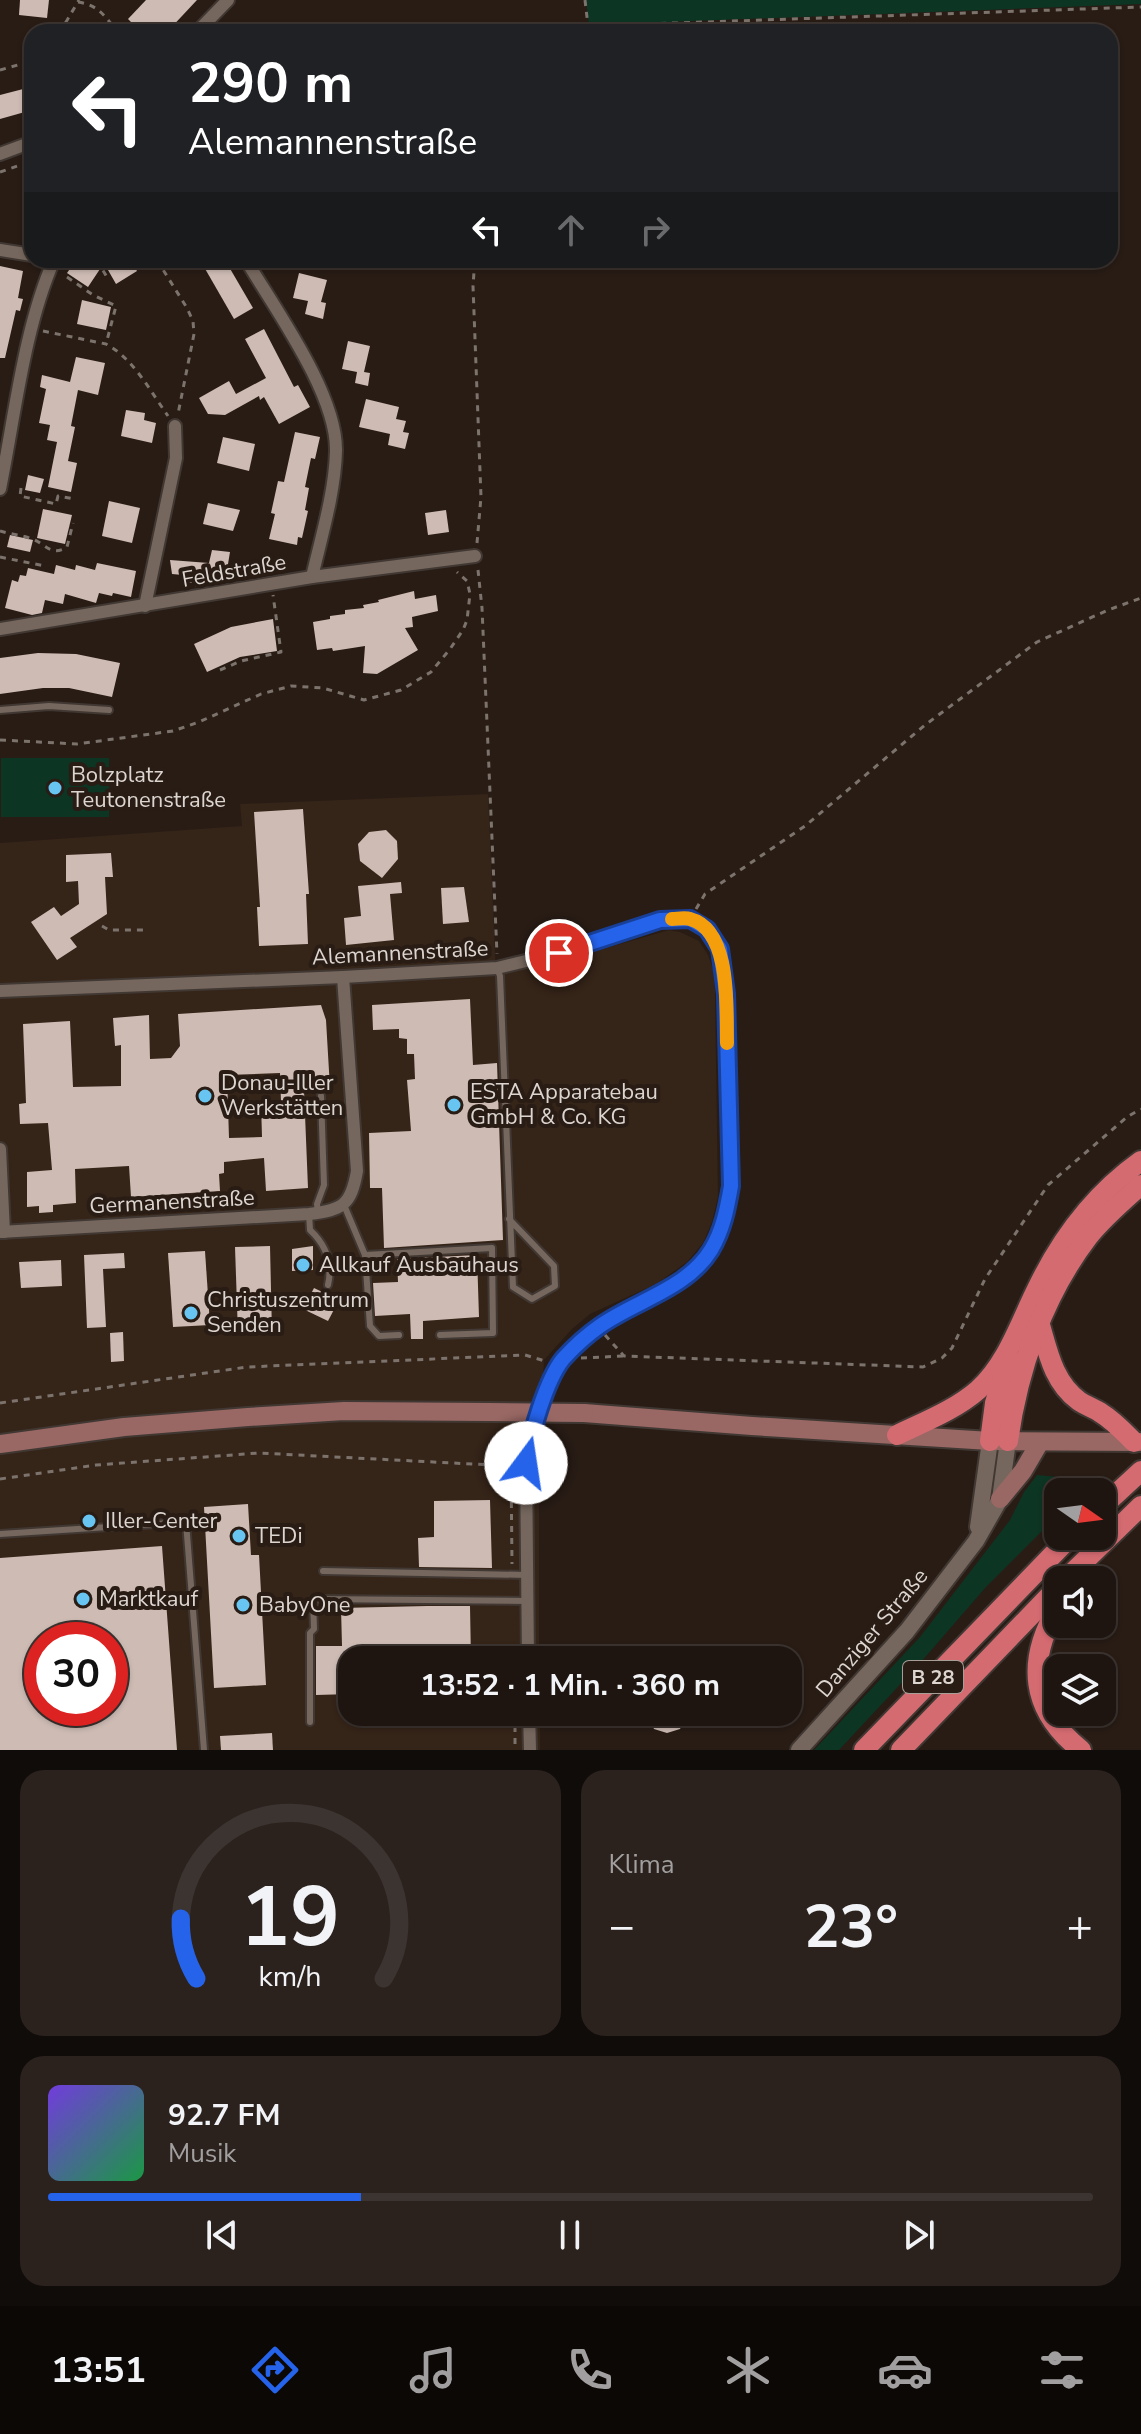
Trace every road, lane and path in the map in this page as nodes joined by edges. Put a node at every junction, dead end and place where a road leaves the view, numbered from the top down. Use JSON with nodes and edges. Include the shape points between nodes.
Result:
{"nodes":[{"id":1,"x":228,"y":0,"type":"edge"},
{"id":2,"x":585,"y":0,"type":"edge"},
{"id":3,"x":78,"y":1,"type":"edge"},
{"id":4,"x":1141,"y":7,"type":"edge"},
{"id":5,"x":63,"y":24,"type":"edge"},
{"id":6,"x":112,"y":24,"type":"edge"},
{"id":7,"x":205,"y":24,"type":"edge"},
{"id":8,"x":588,"y":24,"type":"edge"},
{"id":9,"x":646,"y":24,"type":"edge"},
{"id":10,"x":24,"y":63,"type":"edge"},
{"id":11,"x":0,"y":70,"type":"edge"},
{"id":12,"x":24,"y":145,"type":"edge"},
{"id":13,"x":0,"y":154,"type":"edge"},
{"id":14,"x":24,"y":164,"type":"edge"},
{"id":15,"x":0,"y":172,"type":"edge"},
{"id":16,"x":0,"y":250,"type":"edge"},
{"id":17,"x":24,"y":254,"type":"edge"},
{"id":18,"x":50,"y":268,"type":"edge"},
{"id":19,"x":102,"y":268,"type":"edge"},
{"id":20,"x":162,"y":268,"type":"edge"},
{"id":21,"x":251,"y":268,"type":"edge"},
{"id":22,"x":475,"y":268,"type":"edge"},
{"id":23,"x":67,"y":277,"type":"dead end"},
{"id":24,"x":108,"y":279,"type":"dead end"},
{"id":25,"x":31,"y":329,"type":"junction"},
{"id":26,"x":106,"y":344,"type":"junction"},
{"id":27,"x":175,"y":426,"type":"junction"},
{"id":28,"x":21,"y":488,"type":"dead end"},
{"id":29,"x":0,"y":489,"type":"edge"},
{"id":30,"x":75,"y":499,"type":"dead end"},
{"id":31,"x":73,"y":523,"type":"dead end"},
{"id":32,"x":0,"y":531,"type":"edge"},
{"id":33,"x":475,"y":556,"type":"junction"},
{"id":34,"x":0,"y":557,"type":"edge"},
{"id":35,"x":435,"y":561,"type":"junction"},
{"id":36,"x":45,"y":566,"type":"dead end"},
{"id":37,"x":478,"y":573,"type":"junction"},
{"id":38,"x":312,"y":577,"type":"junction"},
{"id":39,"x":467,"y":581,"type":"junction"},
{"id":40,"x":272,"y":584,"type":"junction"},
{"id":41,"x":1141,"y":598,"type":"edge"},
{"id":42,"x":145,"y":606,"type":"junction"},
{"id":43,"x":0,"y":629,"type":"edge"},
{"id":44,"x":220,"y":670,"type":"dead end"},
{"id":45,"x":0,"y":710,"type":"edge"},
{"id":46,"x":109,"y":710,"type":"dead end"},
{"id":47,"x":0,"y":740,"type":"edge"},
{"id":48,"x":690,"y":919,"type":"junction"},
{"id":49,"x":102,"y":926,"type":"dead end"},
{"id":50,"x":145,"y":930,"type":"dead end"},
{"id":51,"x":497,"y":968,"type":"junction"},
{"id":52,"x":343,"y":977,"type":"junction"},
{"id":53,"x":0,"y":991,"type":"edge"},
{"id":54,"x":321,"y":1096,"type":"dead end"},
{"id":55,"x":0,"y":1149,"type":"edge"},
{"id":56,"x":1141,"y":1161,"type":"edge"},
{"id":57,"x":1141,"y":1185,"type":"edge"},
{"id":58,"x":344,"y":1205,"type":"junction"},
{"id":59,"x":313,"y":1214,"type":"junction"},
{"id":60,"x":509,"y":1219,"type":"junction"},
{"id":61,"x":2,"y":1232,"type":"edge"},
{"id":62,"x":365,"y":1255,"type":"junction"},
{"id":63,"x":328,"y":1285,"type":"dead end"},
{"id":64,"x":1040,"y":1325,"type":"junction"},
{"id":65,"x":1017,"y":1332,"type":"junction"},
{"id":66,"x":399,"y":1335,"type":"dead end"},
{"id":67,"x":440,"y":1335,"type":"dead end"},
{"id":68,"x":624,"y":1356,"type":"dead end"},
{"id":69,"x":565,"y":1357,"type":"junction"},
{"id":70,"x":897,"y":1435,"type":"junction"},
{"id":71,"x":999,"y":1441,"type":"junction"},
{"id":72,"x":1040,"y":1442,"type":"junction"},
{"id":73,"x":1137,"y":1442,"type":"edge"},
{"id":74,"x":0,"y":1444,"type":"edge"},
{"id":75,"x":521,"y":1452,"type":"junction"},
{"id":76,"x":1141,"y":1471,"type":"edge"},
{"id":77,"x":0,"y":1479,"type":"edge"},
{"id":78,"x":1116,"y":1494,"type":"edge"},
{"id":79,"x":1000,"y":1499,"type":"junction"},
{"id":80,"x":1141,"y":1506,"type":"edge"},
{"id":81,"x":0,"y":1534,"type":"edge"},
{"id":82,"x":976,"y":1541,"type":"junction"},
{"id":83,"x":1057,"y":1550,"type":"edge"},
{"id":84,"x":1090,"y":1554,"type":"junction"},
{"id":85,"x":1078,"y":1566,"type":"edge"},
{"id":86,"x":1083,"y":1566,"type":"edge"},
{"id":87,"x":323,"y":1571,"type":"dead end"},
{"id":88,"x":528,"y":1575,"type":"junction"},
{"id":89,"x":528,"y":1601,"type":"junction"},
{"id":90,"x":1044,"y":1602,"type":"edge"},
{"id":91,"x":1044,"y":1632,"type":"edge"},
{"id":92,"x":528,"y":1646,"type":"edge"},
{"id":93,"x":310,"y":1722,"type":"dead end"},
{"id":94,"x":529,"y":1726,"type":"edge"},
{"id":95,"x":204,"y":1750,"type":"edge"},
{"id":96,"x":530,"y":1750,"type":"edge"},
{"id":97,"x":799,"y":1750,"type":"edge"},
{"id":98,"x":864,"y":1750,"type":"edge"},
{"id":99,"x":901,"y":1750,"type":"edge"},
{"id":100,"x":1081,"y":1750,"type":"edge"}],
"edges":[{"from":1,"to":7,"type":"street"},
{"from":2,"to":8,"type":"path"},
{"from":3,"to":5,"type":"path"},
{"from":3,"to":6,"type":"path","via":[[100,9]]},
{"from":4,"to":9,"type":"path"},
{"from":10,"to":11,"type":"path"},
{"from":12,"to":13,"type":"street"},
{"from":14,"to":15,"type":"path"},
{"from":16,"to":17,"type":"street"},
{"from":18,"to":25,"type":"street"},
{"from":19,"to":24,"type":"path"},
{"from":20,"to":27,"type":"path","via":[[193,321]]},
{"from":21,"to":38,"type":"street","via":[[312,370],[334,432],[333,477]]},
{"from":22,"to":33,"type":"path","via":[[481,497]]},
{"from":23,"to":26,"type":"path","via":[[116,306]]},
{"from":25,"to":26,"type":"path"},
{"from":25,"to":29,"type":"street"},
{"from":26,"to":27,"type":"path","via":[[125,357]]},
{"from":27,"to":42,"type":"street","via":[[176,458]]},
{"from":28,"to":30,"type":"path","via":[[20,496],[56,504],[58,496]]},
{"from":31,"to":32,"type":"path","via":[[67,547],[56,551]]},
{"from":33,"to":35,"type":"street","name":"Feldstraße"},
{"from":33,"to":37,"type":"path"},
{"from":34,"to":36,"type":"path"},
{"from":35,"to":38,"type":"street","name":"Feldstraße"},
{"from":35,"to":39,"type":"path","via":[[437,568],[461,573]]},
{"from":37,"to":39,"type":"path"},
{"from":37,"to":51,"type":"path"},
{"from":38,"to":40,"type":"street","name":"Feldstraße"},
{"from":39,"to":47,"type":"path","via":[[469,608],[463,630],[431,672],[401,690],[364,700],[323,688],[291,686],[173,731],[77,744]]},
{"from":40,"to":42,"type":"street","name":"Feldstraße"},
{"from":40,"to":44,"type":"path","via":[[281,652]]},
{"from":41,"to":48,"type":"path","via":[[1037,642],[925,725],[805,826],[705,894]]},
{"from":42,"to":43,"type":"street","name":"Feldstraße"},
{"from":45,"to":46,"type":"lane"},
{"from":48,"to":51,"type":"street","name":"Alemannenstraße","via":[[660,920]]},
{"from":48,"to":69,"type":"street","via":[[707,929],[720,949],[726,994],[731,1186],[727,1210],[709,1253],[695,1269],[599,1326]]},
{"from":49,"to":50,"type":"path"},
{"from":51,"to":52,"type":"street","name":"Alemannenstraße"},
{"from":51,"to":60,"type":"lane"},
{"from":52,"to":53,"type":"street","name":"Alemannenstraße"},
{"from":52,"to":58,"type":"street","via":[[357,1171],[353,1193]]},
{"from":54,"to":59,"type":"lane","via":[[324,1185]]},
{"from":55,"to":61,"type":"street"},
{"from":56,"to":65,"type":"highway","via":[[1119,1176],[1055,1252]]},
{"from":57,"to":64,"type":"highway","via":[[1090,1235],[1066,1269]]},
{"from":58,"to":59,"type":"street","name":"Germanenstraße"},
{"from":58,"to":62,"type":"lane"},
{"from":59,"to":61,"type":"street","name":"Germanenstraße"},
{"from":59,"to":63,"type":"lane","via":[[310,1230],[323,1242],[331,1271]]},
{"from":60,"to":60,"type":"lane","via":[[513,1287],[532,1299],[555,1286],[554,1266]]},
{"from":62,"to":66,"type":"lane","via":[[370,1326],[379,1336]]},
{"from":62,"to":67,"type":"lane","via":[[492,1248],[493,1333]]},
{"from":64,"to":71,"type":"highway"},
{"from":64,"to":73,"type":"highway","via":[[1062,1384]]},
{"from":65,"to":70,"type":"highway","via":[[980,1389]]},
{"from":65,"to":71,"type":"highway","via":[[995,1403]]},
{"from":68,"to":69,"type":"path"},
{"from":69,"to":75,"type":"street"},
{"from":70,"to":71,"type":"main road"},
{"from":70,"to":74,"type":"main road","bridge":true,"via":[[584,1413],[344,1411],[124,1427]]},
{"from":71,"to":72,"type":"main road"},
{"from":71,"to":79,"type":"street","name":"Danziger Straße"},
{"from":71,"to":82,"type":"street","name":"Danziger Straße"},
{"from":72,"to":73,"type":"main road"},
{"from":72,"to":79,"type":"main road"},
{"from":75,"to":77,"type":"path","via":[[511,1466],[259,1453],[96,1465]]},
{"from":75,"to":88,"type":"street"},
{"from":76,"to":78,"type":"highway"},
{"from":79,"to":82,"type":"street","name":"Danziger Straße"},
{"from":80,"to":84,"type":"highway"},
{"from":81,"to":95,"type":"lane","via":[[186,1522]]},
{"from":82,"to":97,"type":"street","name":"Danziger Straße","via":[[907,1631]]},
{"from":83,"to":98,"type":"highway","number":"B 28"},
{"from":84,"to":85,"type":"highway"},
{"from":84,"to":86,"type":"highway"},
{"from":87,"to":88,"type":"lane"},
{"from":88,"to":89,"type":"street"},
{"from":89,"to":92,"type":"street"},
{"from":89,"to":93,"type":"lane","via":[[313,1599]]},
{"from":90,"to":99,"type":"highway","number":"B 28"},
{"from":91,"to":100,"type":"highway","via":[[1037,1666],[1044,1707],[1055,1726]]},
{"from":94,"to":96,"type":"street"}]}
